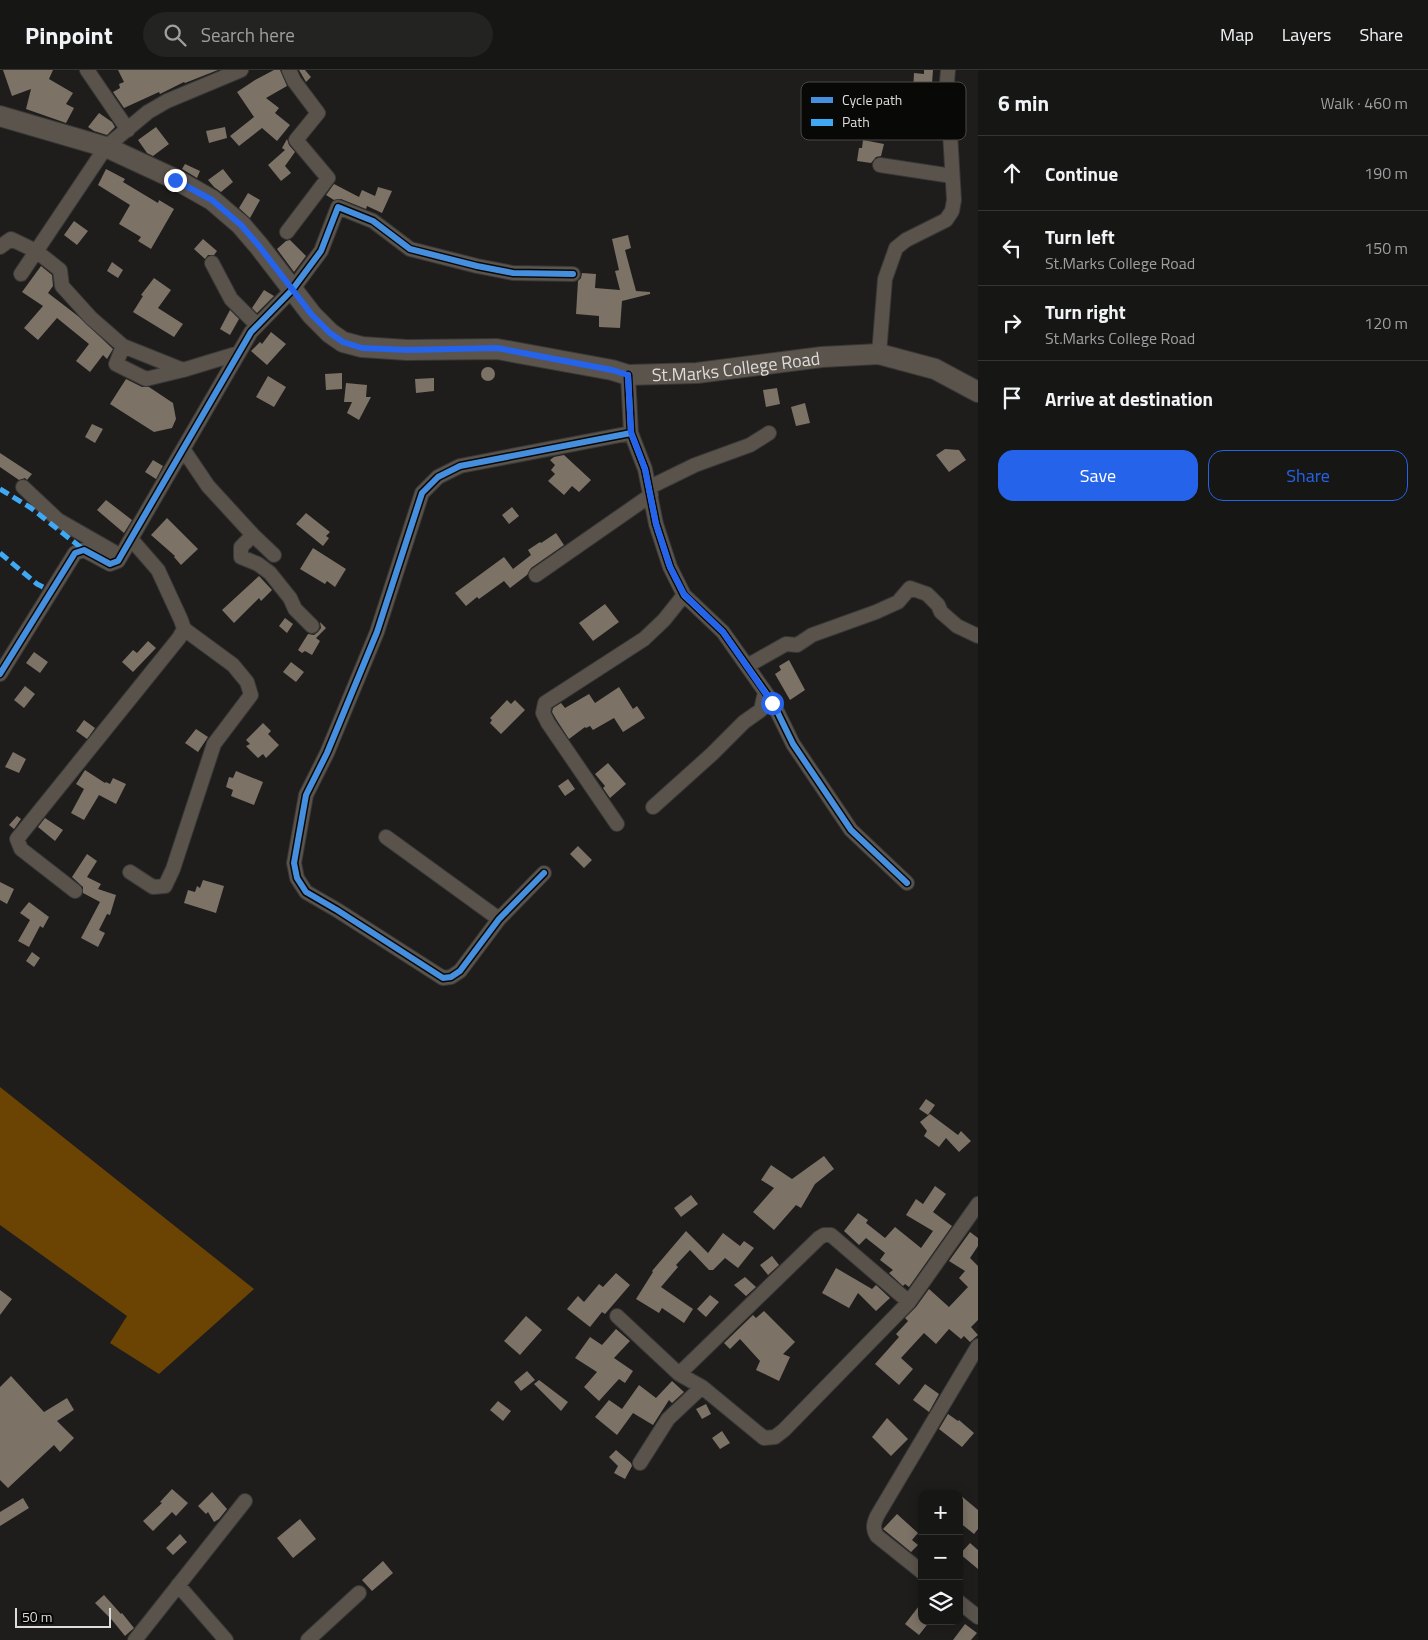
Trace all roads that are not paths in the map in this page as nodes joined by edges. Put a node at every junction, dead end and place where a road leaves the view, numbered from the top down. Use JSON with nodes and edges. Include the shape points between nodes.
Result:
{"nodes":[{"id":1,"x":87,"y":70,"type":"edge"},
{"id":2,"x":241,"y":70,"type":"edge"},
{"id":3,"x":289,"y":70,"type":"edge"},
{"id":4,"x":0,"y":116,"type":"edge"},
{"id":5,"x":128,"y":130,"type":"junction"},
{"id":6,"x":950,"y":140,"type":"edge"},
{"id":7,"x":106,"y":147,"type":"junction"},
{"id":8,"x":880,"y":165,"type":"dead end"},
{"id":9,"x":952,"y":176,"type":"junction"},
{"id":10,"x":287,"y":232,"type":"dead end"},
{"id":11,"x":0,"y":247,"type":"edge"},
{"id":12,"x":36,"y":251,"type":"junction"},
{"id":13,"x":212,"y":263,"type":"dead end"},
{"id":14,"x":21,"y":274,"type":"dead end"},
{"id":15,"x":573,"y":274,"type":"dead end"},
{"id":16,"x":292,"y":290,"type":"junction"},
{"id":17,"x":257,"y":324,"type":"junction"},
{"id":18,"x":123,"y":346,"type":"junction"},
{"id":19,"x":239,"y":353,"type":"junction"},
{"id":20,"x":879,"y":354,"type":"junction"},
{"id":21,"x":183,"y":370,"type":"junction"},
{"id":22,"x":628,"y":375,"type":"junction"},
{"id":23,"x":978,"y":392,"type":"edge"},
{"id":24,"x":631,"y":432,"type":"junction"},
{"id":25,"x":769,"y":433,"type":"dead end"},
{"id":26,"x":183,"y":449,"type":"junction"},
{"id":27,"x":23,"y":487,"type":"dead end"},
{"id":28,"x":651,"y":491,"type":"junction"},
{"id":29,"x":253,"y":535,"type":"junction"},
{"id":30,"x":131,"y":539,"type":"junction"},
{"id":31,"x":274,"y":555,"type":"dead end"},
{"id":32,"x":121,"y":556,"type":"junction"},
{"id":33,"x":536,"y":574,"type":"dead end"},
{"id":34,"x":684,"y":594,"type":"junction"},
{"id":35,"x":312,"y":626,"type":"dead end"},
{"id":36,"x":184,"y":629,"type":"junction"},
{"id":37,"x":978,"y":636,"type":"edge"},
{"id":38,"x":747,"y":666,"type":"junction"},
{"id":39,"x":0,"y":674,"type":"edge"},
{"id":40,"x":765,"y":692,"type":"junction"},
{"id":41,"x":654,"y":807,"type":"dead end"},
{"id":42,"x":617,"y":824,"type":"dead end"},
{"id":43,"x":386,"y":838,"type":"dead end"},
{"id":44,"x":130,"y":872,"type":"dead end"},
{"id":45,"x":544,"y":873,"type":"dead end"},
{"id":46,"x":907,"y":883,"type":"dead end"},
{"id":47,"x":75,"y":891,"type":"dead end"},
{"id":48,"x":499,"y":919,"type":"junction"},
{"id":49,"x":976,"y":1213,"type":"edge"},
{"id":50,"x":909,"y":1302,"type":"junction"},
{"id":51,"x":617,"y":1316,"type":"dead end"},
{"id":52,"x":978,"y":1346,"type":"edge"},
{"id":53,"x":679,"y":1374,"type":"junction"},
{"id":54,"x":702,"y":1387,"type":"junction"},
{"id":55,"x":640,"y":1463,"type":"dead end"},
{"id":56,"x":245,"y":1501,"type":"dead end"},
{"id":57,"x":918,"y":1569,"type":"edge"},
{"id":58,"x":178,"y":1585,"type":"junction"},
{"id":59,"x":359,"y":1593,"type":"dead end"},
{"id":60,"x":963,"y":1605,"type":"edge"},
{"id":61,"x":978,"y":1617,"type":"edge"},
{"id":62,"x":135,"y":1640,"type":"edge"},
{"id":63,"x":226,"y":1640,"type":"edge"},
{"id":64,"x":308,"y":1640,"type":"edge"}],
"edges":[{"from":1,"to":5,"type":"street"},
{"from":2,"to":5,"type":"street","via":[[167,101],[148,112]]},
{"from":3,"to":10,"type":"street","via":[[318,113],[296,140],[328,178]]},
{"from":4,"to":7,"type":"main road","name":"St.Marks College Road"},
{"from":5,"to":7,"type":"street"},
{"from":6,"to":9,"type":"street"},
{"from":7,"to":12,"type":"street"},
{"from":7,"to":16,"type":"main road","name":"St.Marks College Road","via":[[212,200],[241,225]]},
{"from":8,"to":9,"type":"street"},
{"from":9,"to":20,"type":"street","via":[[954,200],[946,220],[896,248],[885,280]]},
{"from":11,"to":12,"type":"street","via":[[11,239]]},
{"from":12,"to":14,"type":"street"},
{"from":12,"to":18,"type":"street","via":[[60,270],[62,286]]},
{"from":13,"to":17,"type":"street","via":[[231,299]]},
{"from":15,"to":16,"type":"street","via":[[513,273],[410,249],[373,221],[338,208],[321,251]]},
{"from":16,"to":17,"type":"street"},
{"from":16,"to":22,"type":"main road","name":"St.Marks College Road","via":[[330,333],[343,342],[362,348],[497,348]]},
{"from":17,"to":19,"type":"street"},
{"from":18,"to":21,"type":"street"},
{"from":18,"to":21,"type":"street","via":[[116,364],[146,379]]},
{"from":19,"to":21,"type":"street"},
{"from":19,"to":26,"type":"street"},
{"from":20,"to":22,"type":"main road","name":"St.Marks College Road","via":[[822,357],[697,372]]},
{"from":20,"to":23,"type":"main road","name":"St.Marks College Road","via":[[935,369]]},
{"from":22,"to":24,"type":"street"},
{"from":24,"to":28,"type":"street"},
{"from":24,"to":48,"type":"street","via":[[460,466],[438,477],[422,493],[377,632],[306,795],[294,863],[297,878],[306,892],[443,978],[452,977],[460,971]]},
{"from":25,"to":28,"type":"street","via":[[750,445],[695,465]]},
{"from":26,"to":29,"type":"street","via":[[208,486]]},
{"from":26,"to":30,"type":"street"},
{"from":27,"to":32,"type":"street","via":[[58,520]]},
{"from":28,"to":33,"type":"street"},
{"from":28,"to":34,"type":"street","via":[[656,524]]},
{"from":29,"to":31,"type":"street"},
{"from":29,"to":35,"type":"street","via":[[241,547],[241,557],[270,572]]},
{"from":30,"to":32,"type":"street"},
{"from":30,"to":36,"type":"street","via":[[158,570]]},
{"from":32,"to":39,"type":"street","via":[[118,562],[110,564],[84,550],[75,553]]},
{"from":34,"to":38,"type":"street","via":[[723,632]]},
{"from":34,"to":42,"type":"street","via":[[644,639],[545,703],[543,713],[548,723]]},
{"from":36,"to":44,"type":"street","via":[[233,665],[247,682],[251,695],[214,744],[165,886],[153,887]]},
{"from":36,"to":47,"type":"street","via":[[17,839],[21,849]]},
{"from":37,"to":38,"type":"street","via":[[957,626],[927,594],[910,588],[898,602],[812,635],[797,645],[786,644]]},
{"from":38,"to":40,"type":"street"},
{"from":40,"to":41,"type":"street","via":[[761,710],[744,722]]},
{"from":40,"to":46,"type":"street","via":[[793,744],[851,830]]},
{"from":43,"to":48,"type":"street"},
{"from":45,"to":48,"type":"street"},
{"from":49,"to":50,"type":"street"},
{"from":50,"to":53,"type":"street","via":[[831,1235],[824,1235]]},
{"from":50,"to":54,"type":"street","via":[[775,1437],[764,1438]]},
{"from":51,"to":53,"type":"street"},
{"from":52,"to":57,"type":"street","via":[[874,1524],[877,1536]]},
{"from":53,"to":54,"type":"street"},
{"from":54,"to":55,"type":"street","via":[[668,1419]]},
{"from":56,"to":58,"type":"street"},
{"from":58,"to":62,"type":"street"},
{"from":58,"to":63,"type":"street"},
{"from":59,"to":64,"type":"street"},
{"from":60,"to":61,"type":"street"}]}
